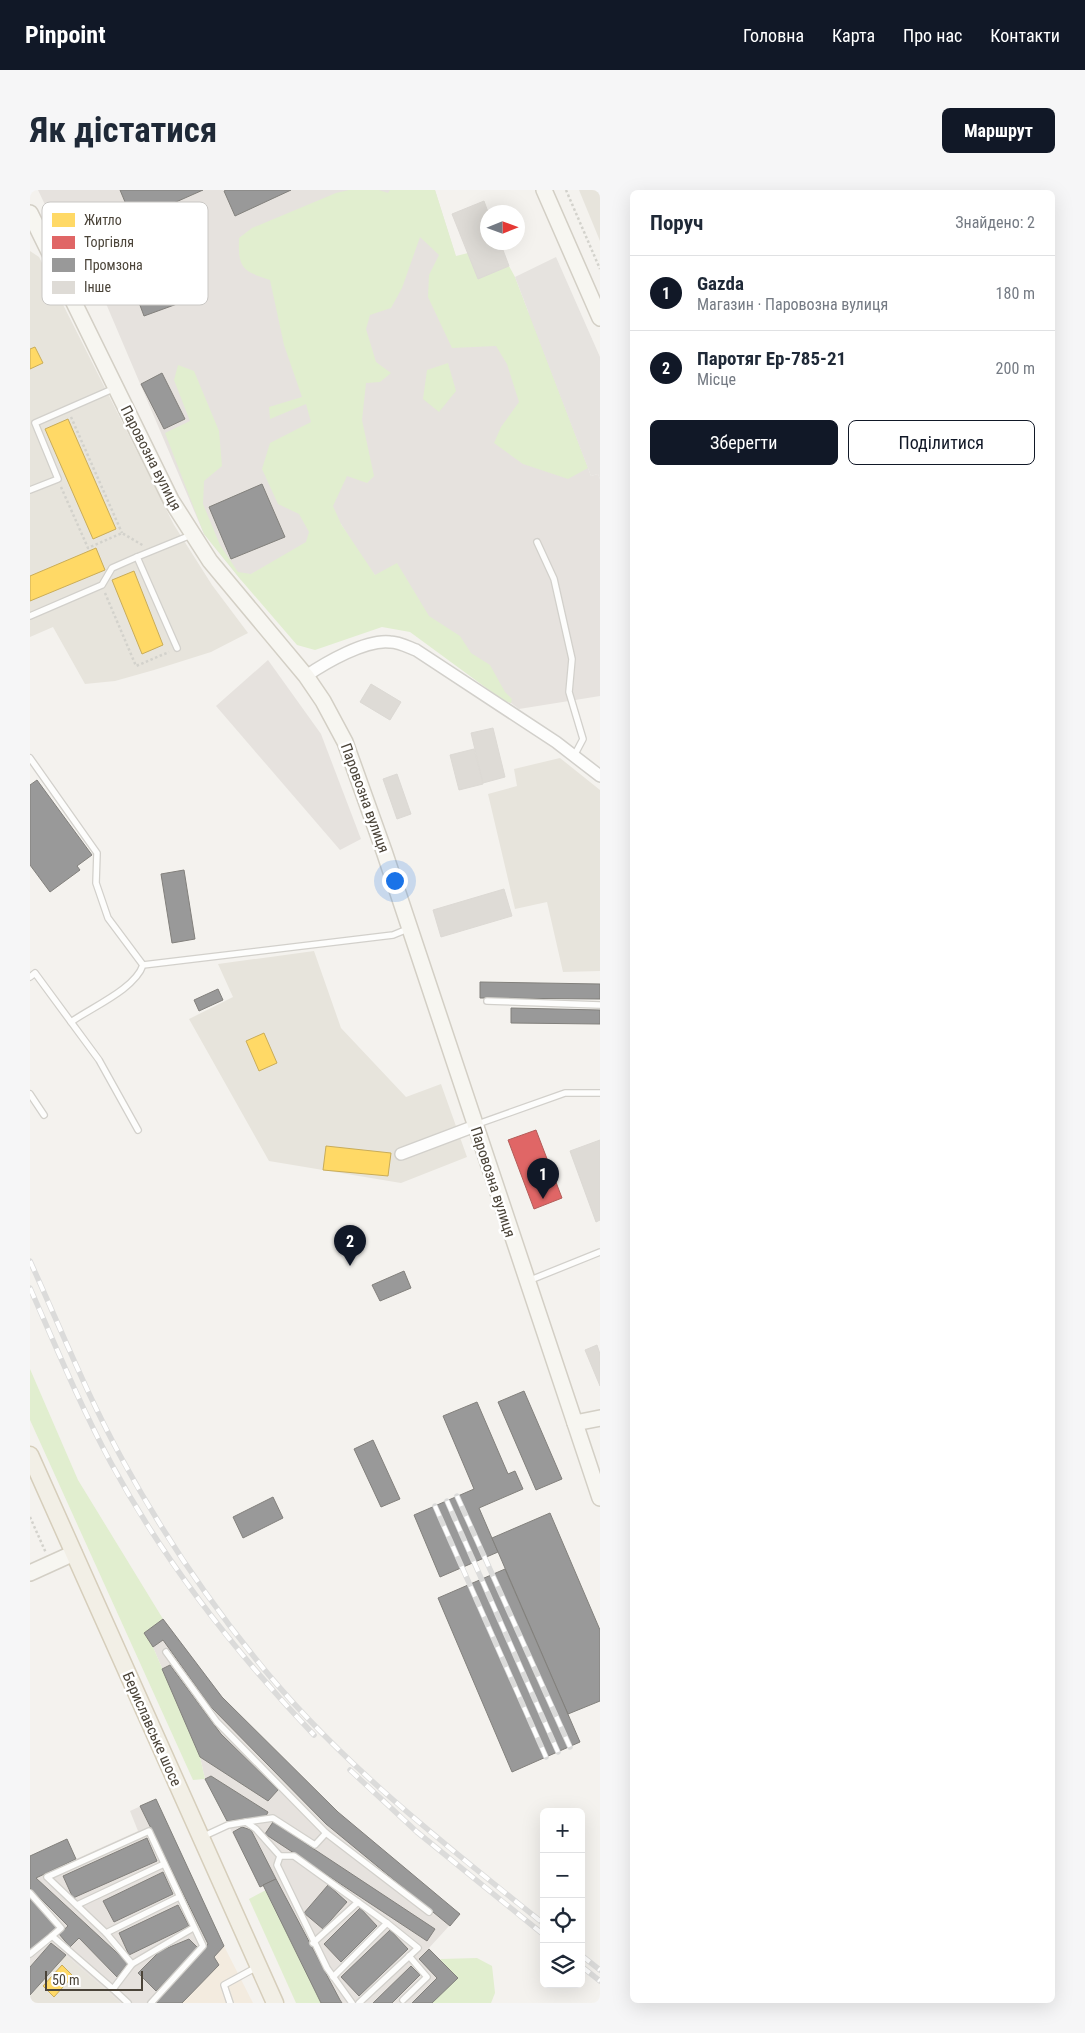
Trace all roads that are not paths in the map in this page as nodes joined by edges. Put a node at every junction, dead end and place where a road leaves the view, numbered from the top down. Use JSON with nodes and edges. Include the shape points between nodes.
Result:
{"nodes":[{"id":1,"x":544,"y":190,"type":"edge"},
{"id":2,"x":30,"y":213,"type":"edge"},
{"id":3,"x":42,"y":237,"type":"edge"},
{"id":4,"x":75,"y":305,"type":"edge"},
{"id":5,"x":600,"y":318,"type":"edge"},
{"id":6,"x":116,"y":388,"type":"junction"},
{"id":7,"x":33,"y":424,"type":"edge"},
{"id":8,"x":30,"y":490,"type":"edge"},
{"id":9,"x":193,"y":534,"type":"junction"},
{"id":10,"x":537,"y":542,"type":"dead end"},
{"id":11,"x":137,"y":557,"type":"junction"},
{"id":12,"x":30,"y":616,"type":"edge"},
{"id":13,"x":177,"y":648,"type":"road end"},
{"id":14,"x":306,"y":676,"type":"junction"},
{"id":15,"x":574,"y":756,"type":"junction"},
{"id":16,"x":30,"y":758,"type":"edge"},
{"id":17,"x":600,"y":776,"type":"edge"},
{"id":18,"x":410,"y":928,"type":"junction"},
{"id":19,"x":143,"y":965,"type":"junction"},
{"id":20,"x":30,"y":977,"type":"edge"},
{"id":21,"x":487,"y":1001,"type":"dead end"},
{"id":22,"x":600,"y":1004,"type":"edge"},
{"id":23,"x":71,"y":1022,"type":"junction"},
{"id":24,"x":600,"y":1093,"type":"edge"},
{"id":25,"x":30,"y":1094,"type":"edge"},
{"id":26,"x":44,"y":1115,"type":"dead end"},
{"id":27,"x":475,"y":1126,"type":"junction"},
{"id":28,"x":138,"y":1130,"type":"dead end"},
{"id":29,"x":401,"y":1154,"type":"dead end"},
{"id":30,"x":600,"y":1252,"type":"edge"},
{"id":31,"x":526,"y":1282,"type":"junction"},
{"id":32,"x":600,"y":1418,"type":"edge"},
{"id":33,"x":575,"y":1423,"type":"junction"},
{"id":34,"x":31,"y":1461,"type":"edge"},
{"id":35,"x":600,"y":1498,"type":"edge"},
{"id":36,"x":74,"y":1553,"type":"junction"},
{"id":37,"x":30,"y":1573,"type":"edge"},
{"id":38,"x":166,"y":1652,"type":"dead end"},
{"id":39,"x":246,"y":1822,"type":"junction"},
{"id":40,"x":326,"y":1833,"type":"junction"},
{"id":41,"x":201,"y":1837,"type":"junction"},
{"id":42,"x":280,"y":1856,"type":"junction"},
{"id":43,"x":164,"y":1864,"type":"junction"},
{"id":44,"x":30,"y":1893,"type":"edge"},
{"id":45,"x":179,"y":1897,"type":"junction"},
{"id":46,"x":358,"y":1902,"type":"junction"},
{"id":47,"x":77,"y":1905,"type":"junction"},
{"id":48,"x":429,"y":1912,"type":"dead end"},
{"id":49,"x":387,"y":1923,"type":"junction"},
{"id":50,"x":193,"y":1928,"type":"junction"},
{"id":51,"x":106,"y":1932,"type":"junction"},
{"id":52,"x":52,"y":1936,"type":"junction"},
{"id":53,"x":313,"y":1943,"type":"junction"},
{"id":54,"x":30,"y":1954,"type":"edge"},
{"id":55,"x":409,"y":1956,"type":"junction"},
{"id":56,"x":132,"y":1964,"type":"junction"},
{"id":57,"x":257,"y":1967,"type":"junction"},
{"id":58,"x":333,"y":1977,"type":"junction"},
{"id":59,"x":113,"y":1988,"type":"junction"},
{"id":60,"x":403,"y":2000,"type":"dead end"},
{"id":61,"x":128,"y":2003,"type":"edge"},
{"id":62,"x":152,"y":2003,"type":"edge"},
{"id":63,"x":230,"y":2003,"type":"edge"},
{"id":64,"x":275,"y":2003,"type":"edge"},
{"id":65,"x":352,"y":2003,"type":"edge"},
{"id":66,"x":359,"y":2003,"type":"edge"}],
"edges":[{"from":1,"to":5,"type":"main road"},
{"from":2,"to":3,"type":"main road","name":"Паровозна вулиця"},
{"from":4,"to":6,"type":"main road","name":"Паровозна вулиця"},
{"from":6,"to":7,"type":"lane"},
{"from":6,"to":9,"type":"main road","name":"Паровозна вулиця","via":[[171,500]]},
{"from":7,"to":8,"type":"lane","via":[[58,479]]},
{"from":9,"to":11,"type":"lane"},
{"from":9,"to":14,"type":"main road","name":"Паровозна вулиця","via":[[210,562]]},
{"from":10,"to":15,"type":"lane","via":[[554,579],[572,659],[570,692],[583,740]]},
{"from":11,"to":12,"type":"lane","via":[[112,568],[102,585]]},
{"from":11,"to":13,"type":"lane"},
{"from":14,"to":15,"type":"street","via":[[322,664],[373,644],[389,642],[404,645]]},
{"from":14,"to":18,"type":"main road","name":"Паровозна вулиця","via":[[345,742]]},
{"from":15,"to":17,"type":"street"},
{"from":16,"to":19,"type":"lane","via":[[97,853],[96,883],[108,918]]},
{"from":18,"to":19,"type":"lane","via":[[393,935]]},
{"from":18,"to":27,"type":"main road","name":"Паровозна вулиця"},
{"from":19,"to":23,"type":"lane","via":[[140,973],[127,985]]},
{"from":20,"to":23,"type":"lane","via":[[35,973]]},
{"from":21,"to":22,"type":"lane"},
{"from":23,"to":28,"type":"lane","via":[[99,1060]]},
{"from":24,"to":27,"type":"lane","via":[[566,1093]]},
{"from":25,"to":26,"type":"lane"},
{"from":27,"to":29,"type":"street"},
{"from":27,"to":31,"type":"main road","name":"Паровозна вулиця"},
{"from":30,"to":31,"type":"lane"},
{"from":31,"to":33,"type":"main road","name":"Паровозна вулиця"},
{"from":32,"to":33,"type":"main road"},
{"from":33,"to":35,"type":"main road","name":"Паровозна вулиця"},
{"from":34,"to":36,"type":"main road","name":"Бериславське шосе"},
{"from":36,"to":37,"type":"main road"},
{"from":36,"to":41,"type":"main road","name":"Бериславське шосе"},
{"from":38,"to":40,"type":"lane","via":[[217,1722]]},
{"from":39,"to":40,"type":"lane","via":[[273,1818],[315,1845]]},
{"from":39,"to":41,"type":"lane","via":[[228,1825]]},
{"from":39,"to":42,"type":"lane","via":[[256,1828]]},
{"from":40,"to":48,"type":"lane"},
{"from":41,"to":57,"type":"main road","name":"Бериславське шосе"},
{"from":42,"to":46,"type":"lane","via":[[294,1856]]},
{"from":42,"to":53,"type":"lane","via":[[277,1865]]},
{"from":43,"to":45,"type":"lane"},
{"from":43,"to":47,"type":"lane"},
{"from":43,"to":47,"type":"lane","via":[[149,1831],[47,1877]]},
{"from":44,"to":52,"type":"lane","via":[[61,1928]]},
{"from":45,"to":50,"type":"lane"},
{"from":45,"to":51,"type":"lane"},
{"from":46,"to":49,"type":"lane"},
{"from":46,"to":53,"type":"lane"},
{"from":47,"to":51,"type":"lane"},
{"from":49,"to":55,"type":"lane","via":[[418,1948]]},
{"from":49,"to":58,"type":"lane"},
{"from":50,"to":56,"type":"lane"},
{"from":50,"to":62,"type":"lane","via":[[204,1946]]},
{"from":51,"to":56,"type":"lane"},
{"from":52,"to":54,"type":"lane"},
{"from":52,"to":59,"type":"lane"},
{"from":53,"to":58,"type":"lane"},
{"from":55,"to":60,"type":"lane","via":[[427,1977]]},
{"from":55,"to":66,"type":"lane"},
{"from":56,"to":59,"type":"lane"},
{"from":57,"to":63,"type":"lane","via":[[224,1985]]},
{"from":57,"to":64,"type":"main road","name":"Бериславське шосе"},
{"from":58,"to":65,"type":"lane"},
{"from":59,"to":61,"type":"lane"}]}
